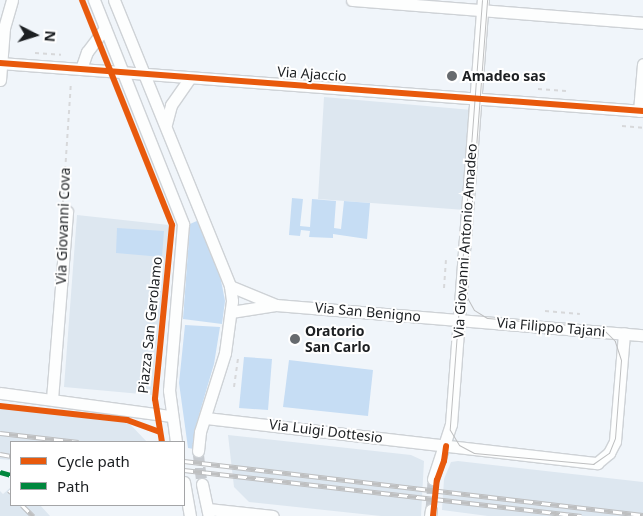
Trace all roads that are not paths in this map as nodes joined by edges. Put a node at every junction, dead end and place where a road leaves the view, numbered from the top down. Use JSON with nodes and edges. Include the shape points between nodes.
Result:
{"nodes":[{"id":1,"x":12,"y":0,"type":"edge"},
{"id":2,"x":94,"y":0,"type":"edge"},
{"id":3,"x":114,"y":0,"type":"edge"},
{"id":4,"x":352,"y":0,"type":"edge"},
{"id":5,"x":483,"y":5,"type":"edge"},
{"id":6,"x":643,"y":23,"type":"edge"},
{"id":7,"x":105,"y":28,"type":"junction"},
{"id":8,"x":1,"y":63,"type":"edge"},
{"id":9,"x":643,"y":64,"type":"edge"},
{"id":10,"x":82,"y":70,"type":"junction"},
{"id":11,"x":123,"y":72,"type":"junction"},
{"id":12,"x":145,"y":74,"type":"junction"},
{"id":13,"x":190,"y":78,"type":"junction"},
{"id":14,"x":0,"y":80,"type":"edge"},
{"id":15,"x":476,"y":99,"type":"junction"},
{"id":16,"x":159,"y":109,"type":"junction"},
{"id":17,"x":641,"y":111,"type":"edge"},
{"id":18,"x":141,"y":118,"type":"junction"},
{"id":19,"x":166,"y":126,"type":"junction"},
{"id":20,"x":67,"y":212,"type":"road end"},
{"id":21,"x":230,"y":286,"type":"junction"},
{"id":22,"x":276,"y":305,"type":"junction"},
{"id":23,"x":231,"y":312,"type":"junction"},
{"id":24,"x":460,"y":319,"type":"junction"},
{"id":25,"x":624,"y":333,"type":"junction"},
{"id":26,"x":643,"y":335,"type":"edge"},
{"id":27,"x":0,"y":393,"type":"edge"},
{"id":28,"x":52,"y":399,"type":"junction"},
{"id":29,"x":171,"y":416,"type":"junction"},
{"id":30,"x":206,"y":418,"type":"junction"},
{"id":31,"x":176,"y":441,"type":"edge"},
{"id":32,"x":446,"y":446,"type":"junction"},
{"id":33,"x":198,"y":451,"type":"tunnel mouth"},
{"id":34,"x":433,"y":479,"type":"tunnel mouth"},
{"id":35,"x":202,"y":484,"type":"tunnel mouth"},
{"id":36,"x":185,"y":497,"type":"edge"},
{"id":37,"x":208,"y":512,"type":"edge"},
{"id":38,"x":190,"y":516,"type":"edge"},
{"id":39,"x":273,"y":516,"type":"edge"}],
"edges":[{"from":1,"to":8,"type":"street","via":[[4,28]]},
{"from":2,"to":7,"type":"street","name":"Piazza San Gerolamo"},
{"from":3,"to":12,"type":"street"},
{"from":4,"to":5,"type":"street"},
{"from":5,"to":6,"type":"street"},
{"from":5,"to":15,"type":"street","name":"Via Giovanni Antonio Amadeo"},
{"from":7,"to":10,"type":"street","via":[[87,52]]},
{"from":7,"to":11,"type":"street","name":"Piazza San Gerolamo"},
{"from":8,"to":10,"type":"street","name":"Via Ajaccio"},
{"from":8,"to":14,"type":"street"},
{"from":9,"to":17,"type":"street"},
{"from":10,"to":11,"type":"street","name":"Via Ajaccio"},
{"from":11,"to":12,"type":"street","name":"Via Ajaccio"},
{"from":11,"to":18,"type":"street","name":"Piazza San Gerolamo"},
{"from":12,"to":13,"type":"street","name":"Via Ajaccio"},
{"from":12,"to":16,"type":"street"},
{"from":13,"to":15,"type":"street","name":"Via Ajaccio"},
{"from":13,"to":19,"type":"street","via":[[171,106]]},
{"from":15,"to":17,"type":"street","name":"Via Ajaccio"},
{"from":15,"to":24,"type":"street","name":"Via Giovanni Antonio Amadeo"},
{"from":16,"to":18,"type":"street"},
{"from":16,"to":19,"type":"street"},
{"from":18,"to":29,"type":"street","name":"Piazza San Gerolamo","via":[[183,224],[169,390]]},
{"from":19,"to":21,"type":"street"},
{"from":20,"to":28,"type":"street","name":"Via Giovanni Cova"},
{"from":21,"to":22,"type":"street","name":"Via San Benigno"},
{"from":21,"to":23,"type":"street"},
{"from":22,"to":23,"type":"street","name":"Via San Benigno"},
{"from":22,"to":24,"type":"street","name":"Via San Benigno"},
{"from":23,"to":30,"type":"street","via":[[225,353]]},
{"from":24,"to":25,"type":"street","name":"Via Filippo Tajani"},
{"from":24,"to":32,"type":"street","name":"Via Giovanni Antonio Amadeo","via":[[451,424]]},
{"from":25,"to":26,"type":"street","name":"Via Filippo Tajani"},
{"from":25,"to":32,"type":"street","name":"Via Luigi Dottesio","via":[[615,438],[611,450],[602,460],[590,463]]},
{"from":27,"to":28,"type":"street"},
{"from":28,"to":29,"type":"street"},
{"from":29,"to":31,"type":"street","name":"Piazza San Gerolamo"},
{"from":30,"to":32,"type":"street","name":"Via Luigi Dottesio"},
{"from":30,"to":33,"type":"street"},
{"from":32,"to":34,"type":"street","name":"Via Giovanni Antonio Amadeo"},
{"from":35,"to":37,"type":"street"},
{"from":36,"to":38,"type":"street"},
{"from":37,"to":39,"type":"street"}]}
